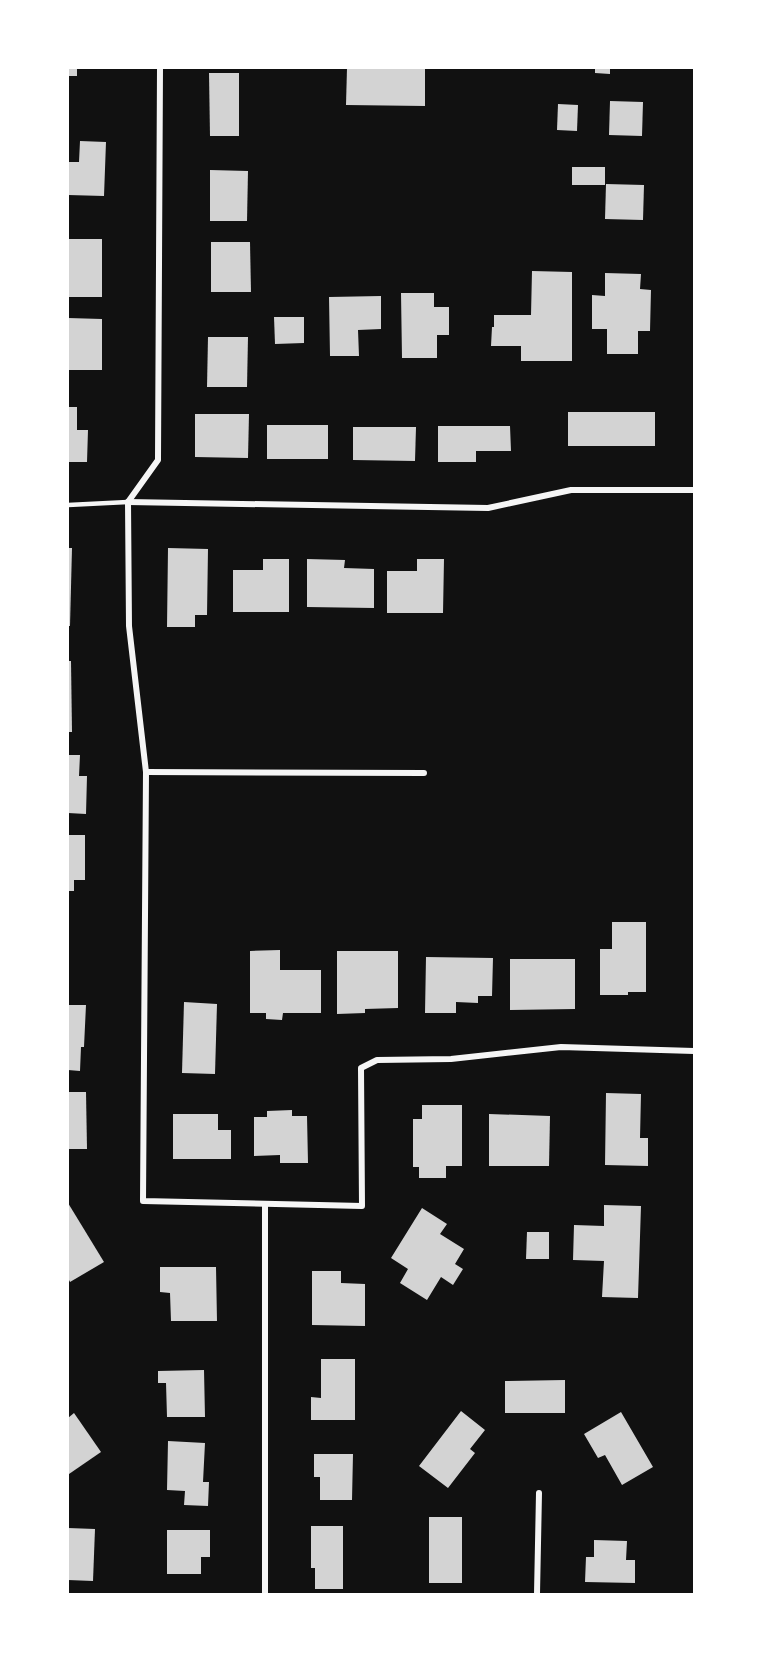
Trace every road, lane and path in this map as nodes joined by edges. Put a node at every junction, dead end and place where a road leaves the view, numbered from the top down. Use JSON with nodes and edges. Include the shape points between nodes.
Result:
{"nodes":[{"id":1,"x":160,"y":68,"type":"edge"},
{"id":2,"x":694,"y":490,"type":"edge"},
{"id":3,"x":128,"y":502,"type":"junction"},
{"id":4,"x":68,"y":506,"type":"edge"},
{"id":5,"x":146,"y":772,"type":"junction"},
{"id":6,"x":424,"y":773,"type":"dead end"},
{"id":7,"x":694,"y":1051,"type":"edge"},
{"id":8,"x":265,"y":1204,"type":"junction"},
{"id":9,"x":539,"y":1493,"type":"dead end"},
{"id":10,"x":265,"y":1594,"type":"edge"},
{"id":11,"x":537,"y":1594,"type":"edge"}],
"edges":[{"from":1,"to":3,"type":"street","via":[[158,460]]},
{"from":2,"to":3,"type":"street","via":[[571,490],[488,508]]},
{"from":3,"to":4,"type":"lane"},
{"from":3,"to":5,"type":"street","via":[[129,626]]},
{"from":5,"to":6,"type":"street"},
{"from":5,"to":8,"type":"street","via":[[142,1201]]},
{"from":7,"to":8,"type":"street","via":[[561,1047],[451,1059],[377,1060],[362,1068],[362,1206]]},
{"from":8,"to":10,"type":"street"},
{"from":9,"to":11,"type":"street"}]}
